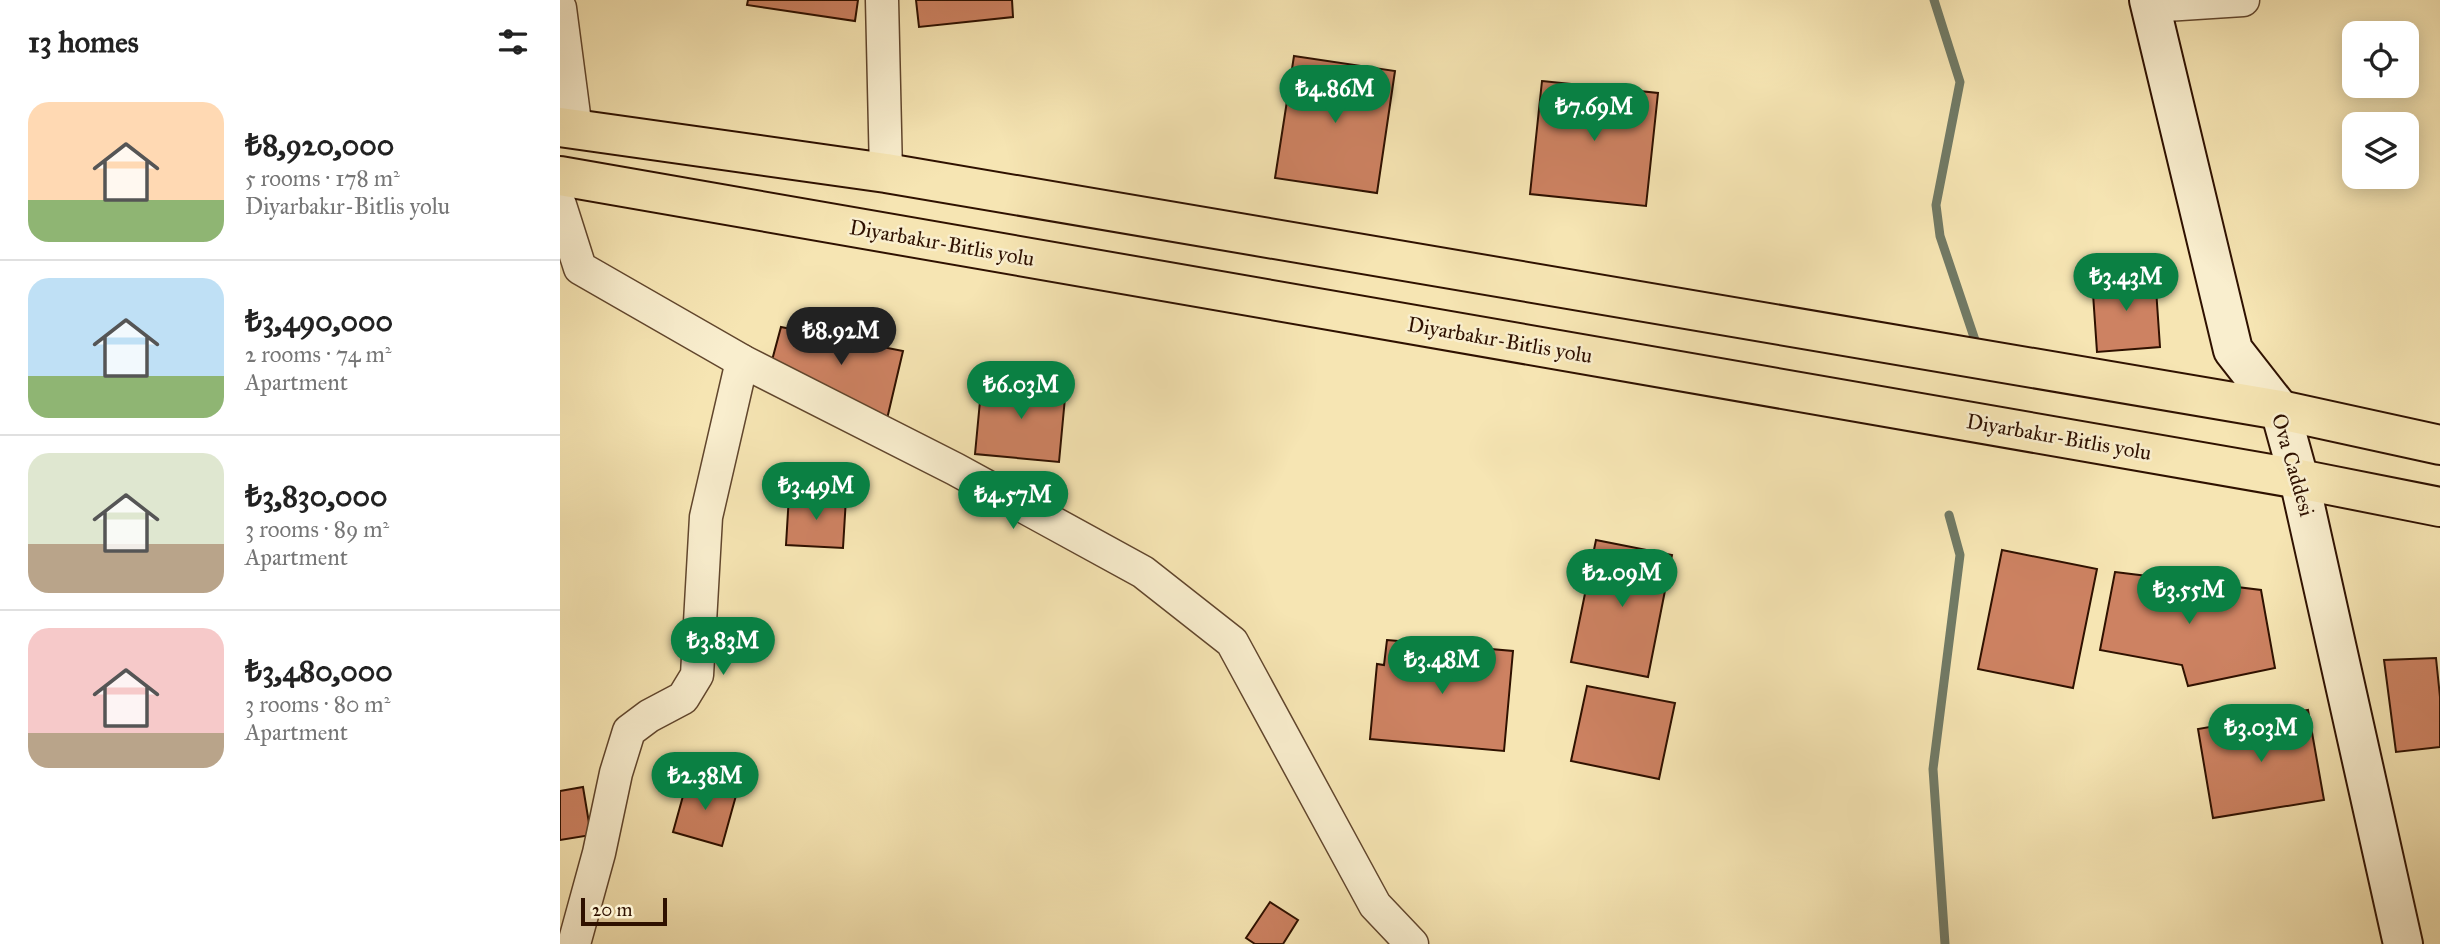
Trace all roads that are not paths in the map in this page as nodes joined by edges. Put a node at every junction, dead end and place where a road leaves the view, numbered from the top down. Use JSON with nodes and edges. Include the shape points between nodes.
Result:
{"nodes":[{"id":1,"x":882,"y":0,"type":"edge"},
{"id":2,"x":2243,"y":0,"type":"edge"},
{"id":3,"x":2149,"y":3,"type":"edge"},
{"id":4,"x":560,"y":8,"type":"edge"},
{"id":5,"x":568,"y":128,"type":"edge"},
{"id":6,"x":886,"y":173,"type":"junction"},
{"id":7,"x":560,"y":176,"type":"edge"},
{"id":8,"x":560,"y":205,"type":"edge"},
{"id":9,"x":742,"y":362,"type":"junction"},
{"id":10,"x":2280,"y":410,"type":"junction"},
{"id":11,"x":2440,"y":445,"type":"edge"},
{"id":12,"x":2300,"y":479,"type":"junction"},
{"id":13,"x":2440,"y":507,"type":"edge"},
{"id":14,"x":560,"y":933,"type":"edge"},
{"id":15,"x":569,"y":944,"type":"edge"},
{"id":16,"x":574,"y":944,"type":"edge"},
{"id":17,"x":1412,"y":944,"type":"edge"},
{"id":18,"x":2403,"y":944,"type":"edge"}],
"edges":[{"from":1,"to":6,"type":"street"},
{"from":2,"to":3,"type":"street"},
{"from":3,"to":10,"type":"street","name":"Ova Caddesi","via":[[2233,349]]},
{"from":4,"to":5,"type":"street"},
{"from":5,"to":6,"type":"highway"},
{"from":6,"to":10,"type":"highway"},
{"from":7,"to":12,"type":"highway","name":"Diyarbakır-Bitlis yolu"},
{"from":8,"to":9,"type":"street","via":[[580,268]]},
{"from":9,"to":16,"type":"street","via":[[706,517],[697,675],[683,698],[629,731]]},
{"from":9,"to":17,"type":"street","via":[[955,469],[1143,572],[1233,642],[1375,905]]},
{"from":10,"to":11,"type":"highway"},
{"from":10,"to":12,"type":"street","name":"Ova Caddesi"},
{"from":12,"to":13,"type":"highway","name":"Diyarbakır-Bitlis yolu"},
{"from":12,"to":18,"type":"street","name":"Ova Caddesi"},
{"from":14,"to":15,"type":"street"}]}
